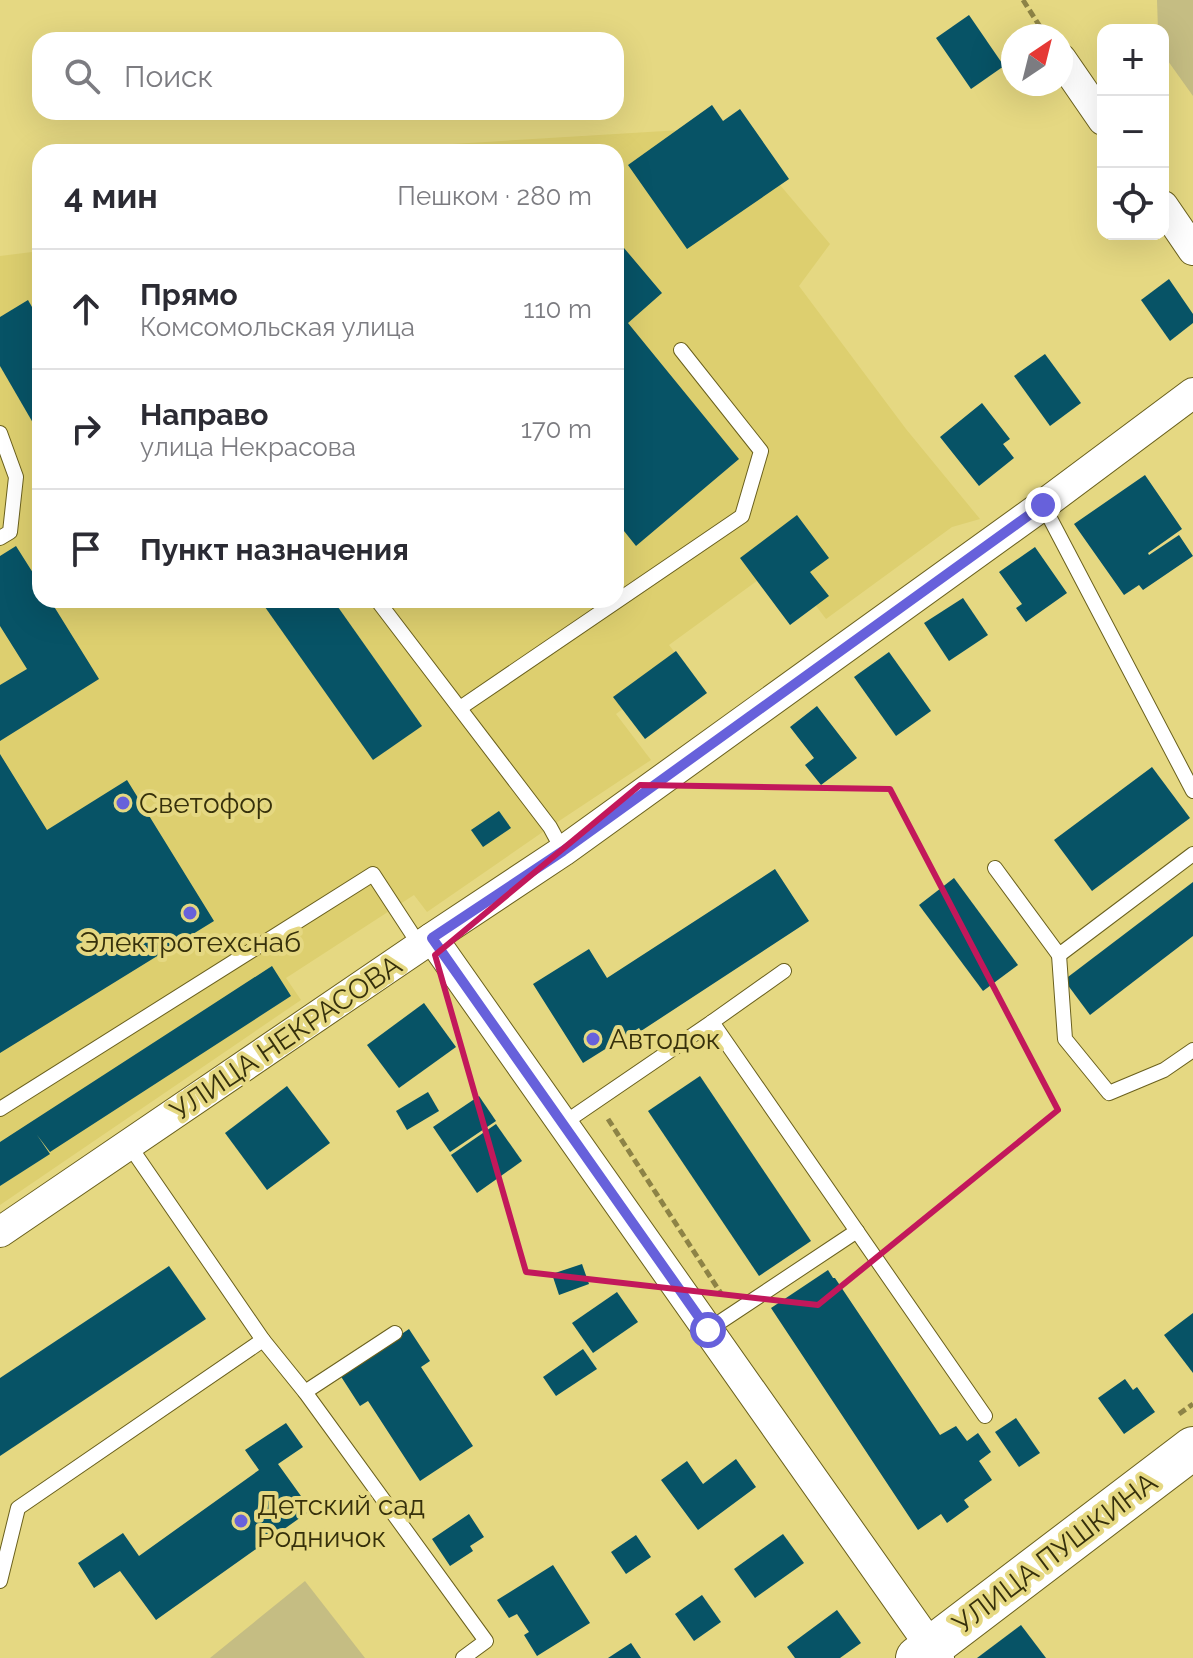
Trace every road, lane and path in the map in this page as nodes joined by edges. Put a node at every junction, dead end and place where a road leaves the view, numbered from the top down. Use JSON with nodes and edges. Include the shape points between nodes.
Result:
{"nodes":[{"id":1,"x":1023,"y":0,"type":"edge"},
{"id":2,"x":1038,"y":24,"type":"edge"},
{"id":3,"x":1073,"y":76,"type":"edge"},
{"id":4,"x":1097,"y":111,"type":"edge"},
{"id":5,"x":1169,"y":215,"type":"edge"},
{"id":6,"x":1193,"y":250,"type":"edge"},
{"id":7,"x":681,"y":350,"type":"dead end"},
{"id":8,"x":1193,"y":393,"type":"edge"},
{"id":9,"x":0,"y":433,"type":"edge"},
{"id":10,"x":1043,"y":505,"type":"junction"},
{"id":11,"x":0,"y":538,"type":"edge"},
{"id":12,"x":624,"y":596,"type":"edge"},
{"id":13,"x":383,"y":608,"type":"edge"},
{"id":14,"x":607,"y":608,"type":"edge"},
{"id":15,"x":460,"y":708,"type":"junction"},
{"id":16,"x":1193,"y":791,"type":"edge"},
{"id":17,"x":563,"y":851,"type":"junction"},
{"id":18,"x":1193,"y":854,"type":"edge"},
{"id":19,"x":995,"y":868,"type":"dead end"},
{"id":20,"x":426,"y":942,"type":"junction"},
{"id":21,"x":1059,"y":955,"type":"junction"},
{"id":22,"x":784,"y":971,"type":"dead end"},
{"id":23,"x":712,"y":1022,"type":"junction"},
{"id":24,"x":1193,"y":1050,"type":"edge"},
{"id":25,"x":0,"y":1109,"type":"edge"},
{"id":26,"x":564,"y":1123,"type":"junction"},
{"id":27,"x":129,"y":1145,"type":"junction"},
{"id":28,"x":857,"y":1231,"type":"junction"},
{"id":29,"x":0,"y":1232,"type":"edge"},
{"id":30,"x":708,"y":1330,"type":"junction"},
{"id":31,"x":395,"y":1333,"type":"dead end"},
{"id":32,"x":263,"y":1340,"type":"junction"},
{"id":33,"x":305,"y":1392,"type":"junction"},
{"id":34,"x":985,"y":1416,"type":"dead end"},
{"id":35,"x":1193,"y":1448,"type":"edge"},
{"id":36,"x":0,"y":1581,"type":"edge"},
{"id":37,"x":929,"y":1654,"type":"edge"},
{"id":38,"x":463,"y":1658,"type":"edge"}],
"edges":[{"from":1,"to":2,"type":"path"},
{"from":3,"to":4,"type":"street"},
{"from":5,"to":6,"type":"street"},
{"from":7,"to":12,"type":"lane","via":[[761,451],[742,516]]},
{"from":8,"to":10,"type":"street","name":"УЛИЦА НЕКРАСОВА"},
{"from":9,"to":11,"type":"lane","via":[[16,477],[10,532]]},
{"from":10,"to":16,"type":"lane"},
{"from":10,"to":17,"type":"street","name":"УЛИЦА НЕКРАСОВА"},
{"from":13,"to":15,"type":"lane"},
{"from":14,"to":15,"type":"lane"},
{"from":15,"to":17,"type":"lane"},
{"from":17,"to":20,"type":"street","name":"УЛИЦА НЕКРАСОВА"},
{"from":18,"to":21,"type":"lane"},
{"from":19,"to":21,"type":"lane"},
{"from":20,"to":25,"type":"lane","via":[[373,874]]},
{"from":20,"to":26,"type":"street"},
{"from":20,"to":27,"type":"street","name":"УЛИЦА НЕКРАСОВА"},
{"from":21,"to":24,"type":"lane","via":[[1065,1039],[1109,1093],[1164,1070]]},
{"from":22,"to":23,"type":"lane"},
{"from":23,"to":26,"type":"lane"},
{"from":23,"to":28,"type":"lane"},
{"from":26,"to":30,"type":"street"},
{"from":27,"to":29,"type":"street","name":"УЛИЦА НЕКРАСОВА"},
{"from":27,"to":32,"type":"lane"},
{"from":28,"to":30,"type":"lane"},
{"from":28,"to":34,"type":"lane"},
{"from":30,"to":37,"type":"street"},
{"from":31,"to":33,"type":"lane"},
{"from":32,"to":33,"type":"lane"},
{"from":32,"to":36,"type":"lane","via":[[18,1508]]},
{"from":33,"to":38,"type":"lane","via":[[486,1641]]},
{"from":35,"to":37,"type":"main road","name":"УЛИЦА ПУШКИНА"}]}
